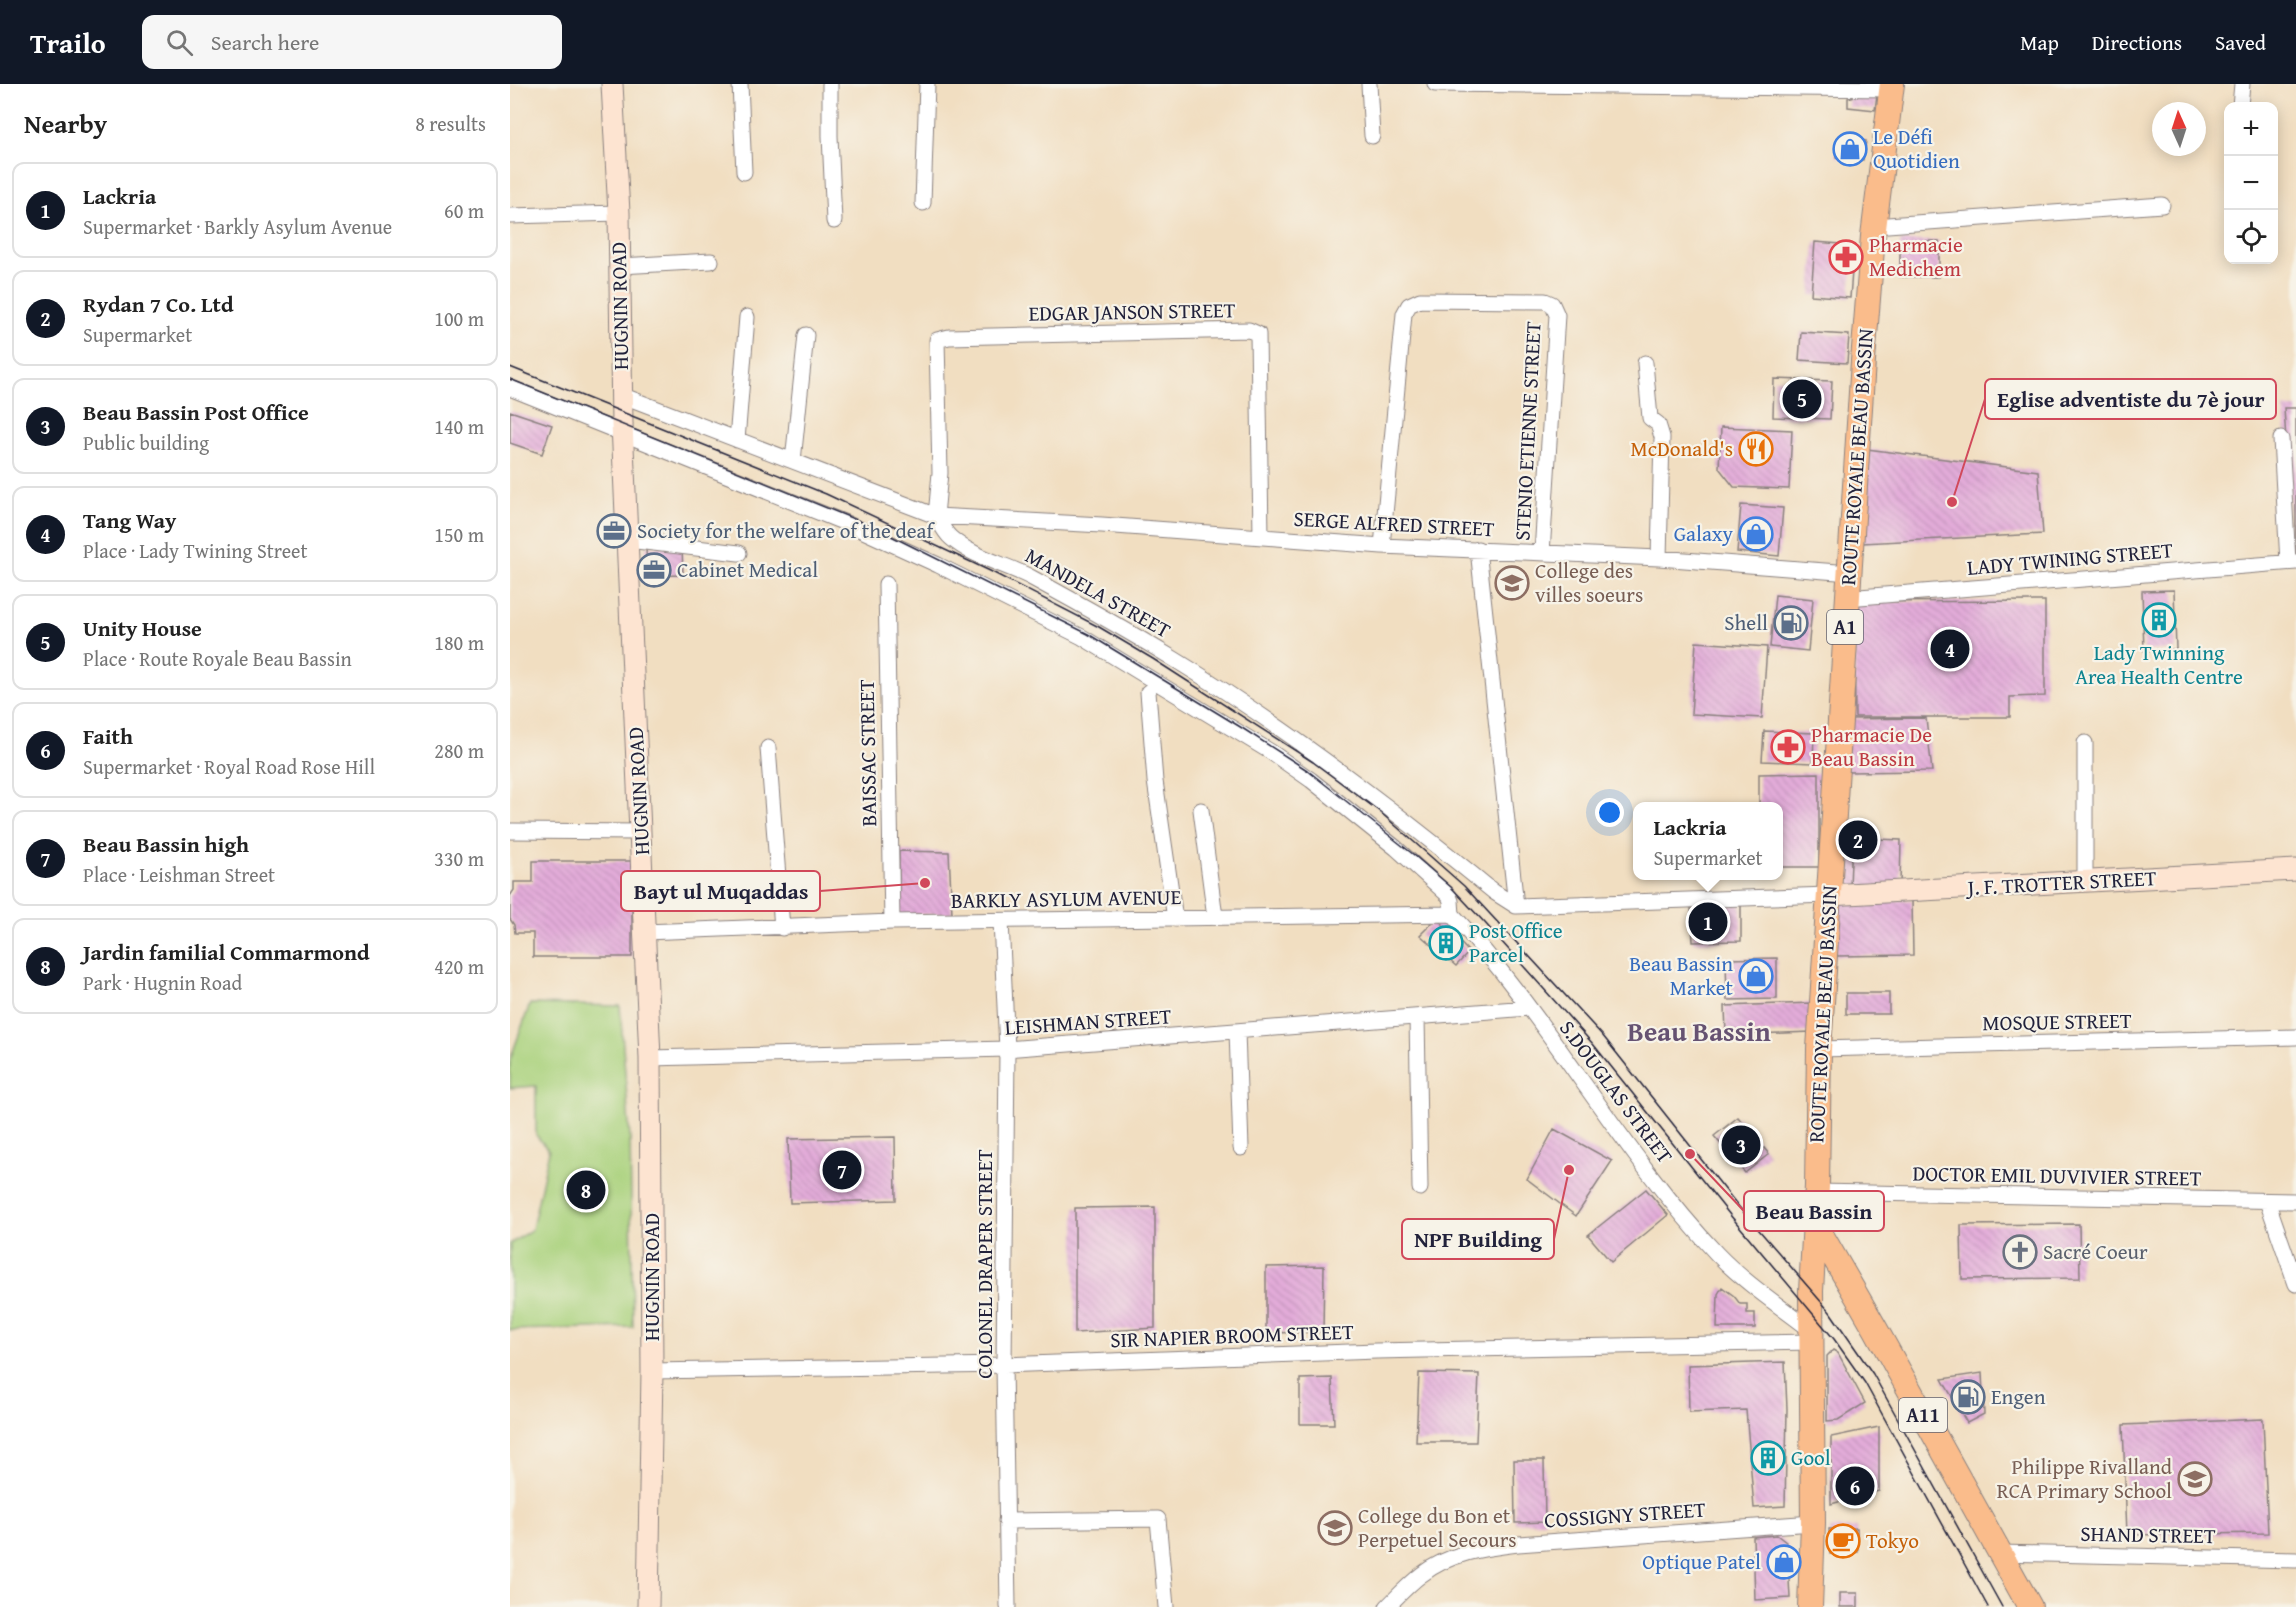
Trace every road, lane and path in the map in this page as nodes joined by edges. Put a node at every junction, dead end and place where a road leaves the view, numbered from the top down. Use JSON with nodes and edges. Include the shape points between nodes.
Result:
{"nodes":[{"id":1,"x":612,"y":84,"type":"edge"},
{"id":2,"x":741,"y":84,"type":"edge"},
{"id":3,"x":830,"y":84,"type":"edge"},
{"id":4,"x":927,"y":84,"type":"edge"},
{"id":5,"x":1369,"y":84,"type":"edge"},
{"id":6,"x":1435,"y":84,"type":"edge"},
{"id":7,"x":2242,"y":84,"type":"edge"},
{"id":8,"x":1892,"y":86,"type":"edge"},
{"id":9,"x":2241,"y":102,"type":"edge"},
{"id":10,"x":1371,"y":136,"type":"dead end"},
{"id":11,"x":744,"y":172,"type":"dead end"},
{"id":12,"x":924,"y":203,"type":"dead end"},
{"id":13,"x":2162,"y":204,"type":"dead end"},
{"id":14,"x":619,"y":213,"type":"junction"},
{"id":15,"x":510,"y":216,"type":"edge"},
{"id":16,"x":834,"y":221,"type":"dead end"},
{"id":17,"x":1874,"y":226,"type":"junction"},
{"id":18,"x":711,"y":261,"type":"dead end"},
{"id":19,"x":620,"y":266,"type":"junction"},
{"id":20,"x":747,"y":317,"type":"dead end"},
{"id":21,"x":806,"y":335,"type":"dead end"},
{"id":22,"x":1645,"y":363,"type":"dead end"},
{"id":23,"x":510,"y":388,"type":"edge"},
{"id":24,"x":621,"y":395,"type":"junction"},
{"id":25,"x":622,"y":435,"type":"junction"},
{"id":26,"x":2280,"y":439,"type":"dead end"},
{"id":27,"x":737,"y":440,"type":"junction"},
{"id":28,"x":793,"y":460,"type":"junction"},
{"id":29,"x":936,"y":516,"type":"junction"},
{"id":30,"x":1261,"y":537,"type":"junction"},
{"id":31,"x":628,"y":540,"type":"junction"},
{"id":32,"x":1382,"y":546,"type":"junction"},
{"id":33,"x":1478,"y":549,"type":"junction"},
{"id":34,"x":739,"y":552,"type":"dead end"},
{"id":35,"x":1542,"y":553,"type":"junction"},
{"id":36,"x":1659,"y":558,"type":"junction"},
{"id":37,"x":2292,"y":562,"type":"edge"},
{"id":38,"x":1850,"y":573,"type":"junction"},
{"id":39,"x":886,"y":584,"type":"dead end"},
{"id":40,"x":1847,"y":598,"type":"junction"},
{"id":41,"x":1148,"y":692,"type":"dead end"},
{"id":42,"x":2085,"y":742,"type":"dead end"},
{"id":43,"x":768,"y":748,"type":"dead end"},
{"id":44,"x":1201,"y":810,"type":"dead end"},
{"id":45,"x":510,"y":831,"type":"edge"},
{"id":46,"x":640,"y":832,"type":"junction"},
{"id":47,"x":2296,"y":870,"type":"edge"},
{"id":48,"x":2085,"y":881,"type":"junction"},
{"id":49,"x":1828,"y":895,"type":"junction"},
{"id":50,"x":1516,"y":906,"type":"junction"},
{"id":51,"x":1452,"y":914,"type":"junction"},
{"id":52,"x":1215,"y":917,"type":"junction"},
{"id":53,"x":1175,"y":919,"type":"junction"},
{"id":54,"x":1001,"y":921,"type":"junction"},
{"id":55,"x":892,"y":922,"type":"junction"},
{"id":56,"x":782,"y":928,"type":"junction"},
{"id":57,"x":645,"y":932,"type":"junction"},
{"id":58,"x":1528,"y":1008,"type":"junction"},
{"id":59,"x":1417,"y":1017,"type":"junction"},
{"id":60,"x":1237,"y":1031,"type":"junction"},
{"id":61,"x":2296,"y":1037,"type":"edge"},
{"id":62,"x":1007,"y":1049,"type":"junction"},
{"id":63,"x":1819,"y":1049,"type":"junction"},
{"id":64,"x":650,"y":1058,"type":"junction"},
{"id":65,"x":1241,"y":1148,"type":"dead end"},
{"id":66,"x":1420,"y":1188,"type":"dead end"},
{"id":67,"x":1816,"y":1192,"type":"junction"},
{"id":68,"x":2267,"y":1201,"type":"junction"},
{"id":69,"x":2296,"y":1201,"type":"edge"},
{"id":70,"x":1815,"y":1224,"type":"junction"},
{"id":71,"x":2296,"y":1284,"type":"edge"},
{"id":72,"x":1812,"y":1336,"type":"junction"},
{"id":73,"x":1004,"y":1365,"type":"junction"},
{"id":74,"x":652,"y":1371,"type":"junction"},
{"id":75,"x":1006,"y":1521,"type":"junction"},
{"id":76,"x":1813,"y":1523,"type":"junction"},
{"id":77,"x":1999,"y":1553,"type":"junction"},
{"id":78,"x":2296,"y":1560,"type":"edge"},
{"id":79,"x":648,"y":1607,"type":"edge"},
{"id":80,"x":1008,"y":1607,"type":"edge"},
{"id":81,"x":1166,"y":1607,"type":"edge"},
{"id":82,"x":1387,"y":1607,"type":"edge"},
{"id":83,"x":1810,"y":1607,"type":"edge"},
{"id":84,"x":2030,"y":1607,"type":"edge"}],
"edges":[{"from":1,"to":14,"type":"street","name":"HUGNIN ROAD"},
{"from":2,"to":11,"type":"street"},
{"from":3,"to":16,"type":"street"},
{"from":4,"to":12,"type":"street"},
{"from":5,"to":10,"type":"street"},
{"from":6,"to":8,"type":"street"},
{"from":7,"to":9,"type":"street"},
{"from":8,"to":17,"type":"main road","name":"ROUTE ROYALE BEAU BASSIN","number":"A1"},
{"from":13,"to":17,"type":"street"},
{"from":14,"to":15,"type":"street"},
{"from":14,"to":19,"type":"street","name":"HUGNIN ROAD"},
{"from":17,"to":38,"type":"main road","name":"ROUTE ROYALE BEAU BASSIN","number":"A1"},
{"from":18,"to":19,"type":"street"},
{"from":19,"to":24,"type":"street","name":"HUGNIN ROAD"},
{"from":20,"to":27,"type":"street"},
{"from":21,"to":28,"type":"street"},
{"from":22,"to":36,"type":"street","via":[[1649,411],[1662,437]]},
{"from":23,"to":25,"type":"street"},
{"from":24,"to":25,"type":"street","name":"HUGNIN ROAD"},
{"from":24,"to":27,"type":"street"},
{"from":25,"to":31,"type":"street","name":"HUGNIN ROAD"},
{"from":25,"to":51,"type":"street","name":"S.DOUGLAS STREET","via":[[848,524],[1082,637],[1311,780],[1449,896]]},
{"from":26,"to":37,"type":"street"},
{"from":27,"to":28,"type":"street"},
{"from":28,"to":29,"type":"street"},
{"from":29,"to":30,"type":"street","name":"SERGE ALFRED STREET"},
{"from":29,"to":30,"type":"street","name":"EDGAR JANSON STREET","via":[[940,473],[937,340],[1249,330],[1258,334],[1260,348]]},
{"from":29,"to":50,"type":"street","name":"MANDELA STREET","via":[[949,537],[966,549],[1030,577],[1174,659],[1272,723]]},
{"from":30,"to":32,"type":"street","name":"SERGE ALFRED STREET"},
{"from":31,"to":34,"type":"street"},
{"from":31,"to":46,"type":"street","name":"HUGNIN ROAD"},
{"from":32,"to":33,"type":"street","name":"SERGE ALFRED STREET"},
{"from":32,"to":35,"type":"street","name":"STENIO ETIENNE STREET","via":[[1404,314],[1408,305],[1420,300],[1545,301],[1552,304],[1557,315]]},
{"from":33,"to":35,"type":"street","name":"SERGE ALFRED STREET"},
{"from":33,"to":50,"type":"street"},
{"from":35,"to":36,"type":"street","name":"SERGE ALFRED STREET"},
{"from":36,"to":38,"type":"street","name":"SERGE ALFRED STREET"},
{"from":37,"to":40,"type":"street","name":"LADY TWINING STREET"},
{"from":38,"to":40,"type":"main road","name":"ROUTE ROYALE BEAU BASSIN","number":"A1"},
{"from":39,"to":55,"type":"street","name":"BAISSAC STREET"},
{"from":40,"to":49,"type":"main road","name":"ROUTE ROYALE BEAU BASSIN","number":"A1"},
{"from":41,"to":53,"type":"street","via":[[1155,781]]},
{"from":42,"to":48,"type":"street"},
{"from":43,"to":56,"type":"street"},
{"from":44,"to":52,"type":"street"},
{"from":45,"to":46,"type":"street"},
{"from":46,"to":57,"type":"street","name":"HUGNIN ROAD"},
{"from":47,"to":48,"type":"street","name":"J. F. TROTTER STREET"},
{"from":48,"to":49,"type":"street","name":"J. F. TROTTER STREET"},
{"from":49,"to":50,"type":"street"},
{"from":49,"to":63,"type":"main road","name":"ROUTE ROYALE BEAU BASSIN","number":"A1"},
{"from":51,"to":52,"type":"street","name":"BARKLY ASYLUM AVENUE"},
{"from":51,"to":58,"type":"street","name":"S.DOUGLAS STREET"},
{"from":52,"to":53,"type":"street","name":"BARKLY ASYLUM AVENUE"},
{"from":53,"to":54,"type":"street","name":"BARKLY ASYLUM AVENUE"},
{"from":54,"to":55,"type":"street","name":"BARKLY ASYLUM AVENUE"},
{"from":54,"to":62,"type":"street","name":"COLONEL DRAPER STREET"},
{"from":55,"to":56,"type":"street","name":"BARKLY ASYLUM AVENUE"},
{"from":56,"to":57,"type":"street","name":"BARKLY ASYLUM AVENUE"},
{"from":57,"to":64,"type":"street","name":"HUGNIN ROAD"},
{"from":58,"to":59,"type":"street","name":"LEISHMAN STREET"},
{"from":58,"to":72,"type":"street","name":"S.DOUGLAS STREET","via":[[1603,1112],[1703,1239],[1738,1275]]},
{"from":59,"to":60,"type":"street","name":"LEISHMAN STREET"},
{"from":59,"to":66,"type":"street"},
{"from":60,"to":62,"type":"street","name":"LEISHMAN STREET"},
{"from":60,"to":65,"type":"street"},
{"from":61,"to":63,"type":"street","name":"MOSQUE STREET"},
{"from":62,"to":64,"type":"street","name":"LEISHMAN STREET"},
{"from":62,"to":73,"type":"street","name":"COLONEL DRAPER STREET"},
{"from":63,"to":67,"type":"main road","name":"ROUTE ROYALE BEAU BASSIN","number":"A1"},
{"from":64,"to":74,"type":"street","name":"HUGNIN ROAD"},
{"from":67,"to":68,"type":"street","name":"DOCTOR EMIL DUVIVIER STREET"},
{"from":67,"to":70,"type":"main road","name":"ROUTE ROYALE BEAU BASSIN","number":"A1"},
{"from":68,"to":69,"type":"street","name":"DOCTOR EMIL DUVIVIER STREET"},
{"from":68,"to":71,"type":"street"},
{"from":70,"to":72,"type":"main road","name":"ROUTE ROYALE BEAU BASSIN","number":"A1"},
{"from":70,"to":77,"type":"main road","number":"A11"},
{"from":72,"to":73,"type":"street","name":"SIR NAPIER BROOM STREET"},
{"from":72,"to":76,"type":"main road","name":"ROUTE ROYALE BEAU BASSIN","number":"A1"},
{"from":73,"to":74,"type":"street","name":"SIR NAPIER BROOM STREET"},
{"from":73,"to":75,"type":"street","name":"COLONEL DRAPER STREET"},
{"from":74,"to":79,"type":"street","name":"HUGNIN ROAD"},
{"from":75,"to":80,"type":"street","name":"COLONEL DRAPER STREET"},
{"from":75,"to":81,"type":"street","via":[[1158,1519]]},
{"from":76,"to":82,"type":"street","name":"COSSIGNY STREET","via":[[1482,1548],[1450,1558],[1422,1574]]},
{"from":76,"to":83,"type":"main road","number":"A1"},
{"from":77,"to":78,"type":"street","name":"SHAND STREET"},
{"from":77,"to":84,"type":"main road","number":"A11"}]}
